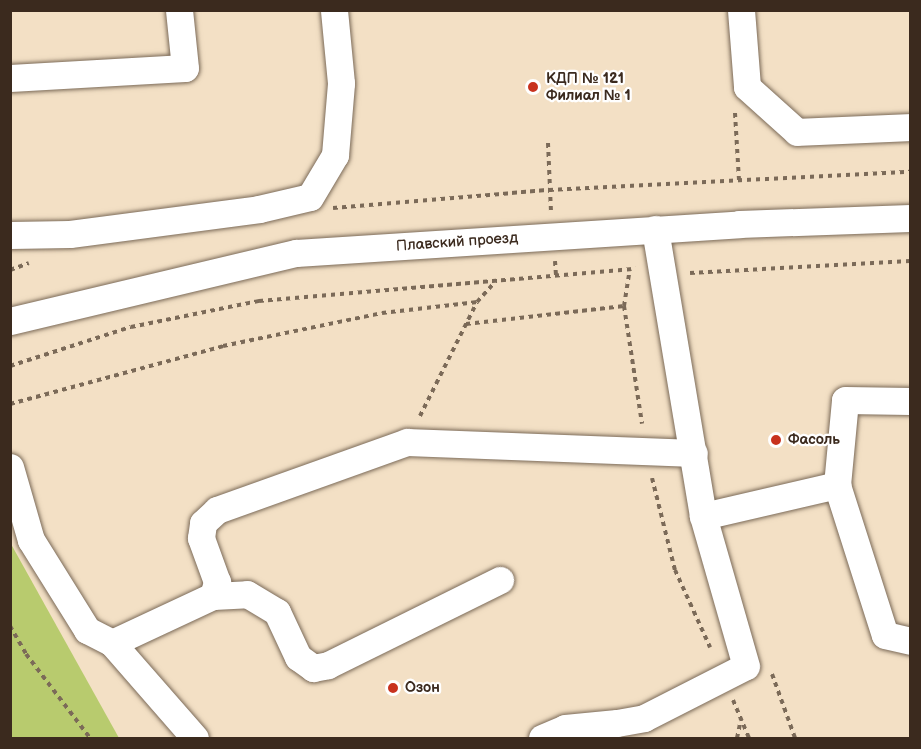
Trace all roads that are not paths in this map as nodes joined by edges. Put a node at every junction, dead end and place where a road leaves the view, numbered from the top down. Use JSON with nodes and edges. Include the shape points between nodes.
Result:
{"nodes":[{"id":1,"x":179,"y":10,"type":"edge"},
{"id":2,"x":334,"y":10,"type":"edge"},
{"id":3,"x":741,"y":10,"type":"edge"},
{"id":4,"x":10,"y":78,"type":"edge"},
{"id":5,"x":910,"y":127,"type":"edge"},
{"id":6,"x":910,"y":218,"type":"edge"},
{"id":7,"x":655,"y":229,"type":"junction"},
{"id":8,"x":10,"y":234,"type":"edge"},
{"id":9,"x":10,"y":321,"type":"edge"},
{"id":10,"x":910,"y":401,"type":"edge"},
{"id":11,"x":694,"y":453,"type":"junction"},
{"id":12,"x":10,"y":467,"type":"edge"},
{"id":13,"x":837,"y":485,"type":"junction"},
{"id":14,"x":703,"y":516,"type":"junction"},
{"id":15,"x":500,"y":580,"type":"dead end"},
{"id":16,"x":213,"y":596,"type":"junction"},
{"id":17,"x":910,"y":641,"type":"edge"},
{"id":18,"x":112,"y":643,"type":"junction"},
{"id":19,"x":195,"y":738,"type":"edge"},
{"id":20,"x":542,"y":738,"type":"edge"}],
"edges":[{"from":1,"to":4,"type":"street","via":[[185,68]]},
{"from":2,"to":8,"type":"street","via":[[341,83],[335,155],[310,197],[259,209],[70,234]]},
{"from":3,"to":5,"type":"street","via":[[747,87],[797,132]]},
{"from":6,"to":7,"type":"street","name":"Плавский проезд"},
{"from":7,"to":9,"type":"street","name":"Плавский проезд","via":[[296,253]]},
{"from":7,"to":11,"type":"street"},
{"from":10,"to":13,"type":"street","via":[[845,400]]},
{"from":11,"to":14,"type":"street"},
{"from":11,"to":16,"type":"street","via":[[407,442],[217,510],[204,523],[201,538],[217,582]]},
{"from":12,"to":18,"type":"street","via":[[31,540],[87,630]]},
{"from":13,"to":14,"type":"street"},
{"from":13,"to":17,"type":"street","via":[[885,635]]},
{"from":14,"to":20,"type":"street","via":[[735,672],[644,718],[565,728]]},
{"from":15,"to":16,"type":"street","via":[[328,665],[313,668],[298,657],[277,612],[247,594]]},
{"from":16,"to":18,"type":"street"},
{"from":18,"to":19,"type":"street"}]}
